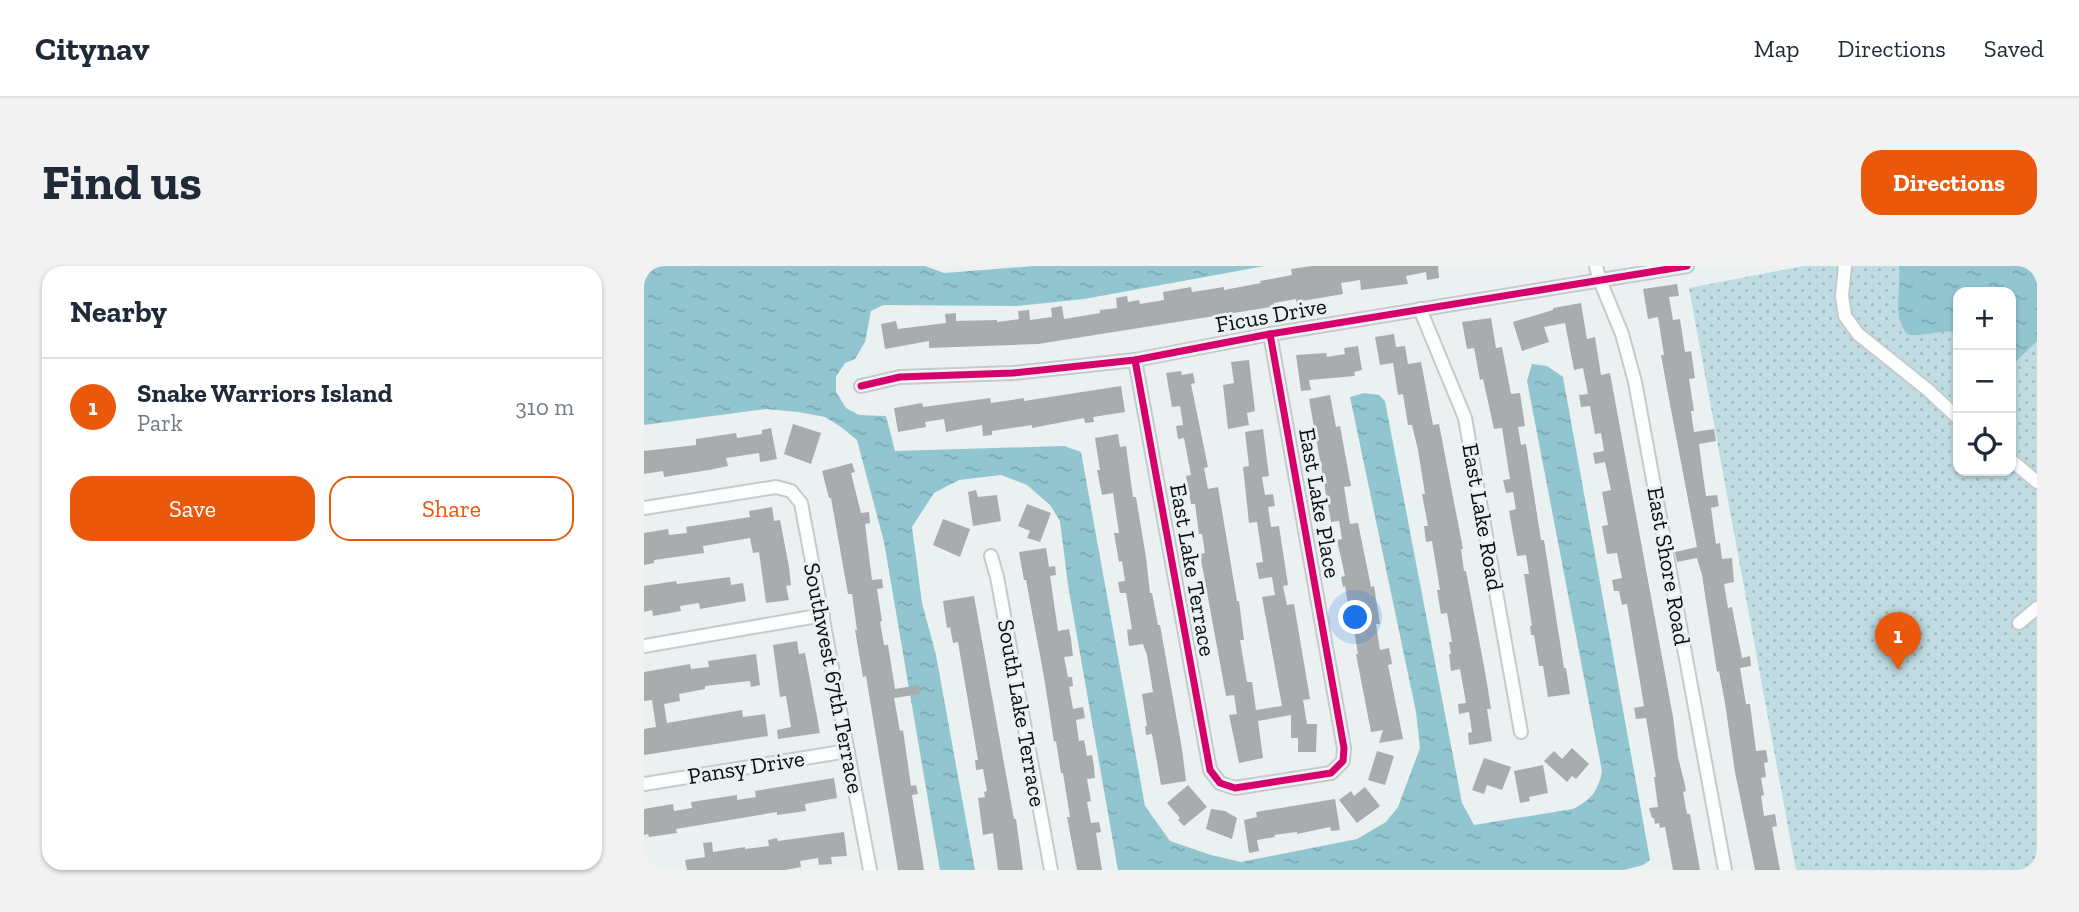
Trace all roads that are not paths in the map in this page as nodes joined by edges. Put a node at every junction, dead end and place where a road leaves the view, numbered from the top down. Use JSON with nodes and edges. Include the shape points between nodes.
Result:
{"nodes":[{"id":1,"x":1687,"y":266,"type":"edge"},
{"id":2,"x":1845,"y":266,"type":"edge"},
{"id":3,"x":1598,"y":272,"type":"edge"},
{"id":4,"x":1420,"y":309,"type":"junction"},
{"id":5,"x":1270,"y":334,"type":"junction"},
{"id":6,"x":1135,"y":360,"type":"junction"},
{"id":7,"x":861,"y":386,"type":"dead end"},
{"id":8,"x":1953,"y":413,"type":"edge"},
{"id":9,"x":2016,"y":464,"type":"edge"},
{"id":10,"x":2037,"y":482,"type":"edge"},
{"id":11,"x":644,"y":508,"type":"edge"},
{"id":12,"x":991,"y":556,"type":"dead end"},
{"id":13,"x":2037,"y":608,"type":"edge"},
{"id":14,"x":823,"y":615,"type":"junction"},
{"id":15,"x":2019,"y":623,"type":"dead end"},
{"id":16,"x":644,"y":646,"type":"edge"},
{"id":17,"x":1521,"y":732,"type":"dead end"},
{"id":18,"x":848,"y":751,"type":"junction"},
{"id":19,"x":1220,"y":783,"type":"joint"},
{"id":20,"x":644,"y":784,"type":"edge"},
{"id":21,"x":870,"y":870,"type":"edge"},
{"id":22,"x":1051,"y":870,"type":"edge"},
{"id":23,"x":1725,"y":870,"type":"edge"}],
"edges":[{"from":1,"to":3,"type":"street","name":"Ficus Drive"},
{"from":2,"to":8,"type":"street","via":[[1845,316],[1858,334]]},
{"from":3,"to":4,"type":"street","name":"Ficus Drive"},
{"from":3,"to":23,"type":"street","name":"East Shore Road","via":[[1635,382]]},
{"from":4,"to":5,"type":"street","name":"Ficus Drive"},
{"from":4,"to":17,"type":"street","name":"East Lake Road","via":[[1465,418]]},
{"from":5,"to":6,"type":"street","name":"Ficus Drive"},
{"from":5,"to":19,"type":"street","name":"East Lake Place","via":[[1344,748],[1342,761],[1331,773],[1235,788]]},
{"from":6,"to":7,"type":"street","name":"Ficus Drive","via":[[1013,373],[900,376]]},
{"from":6,"to":19,"type":"street","name":"East Lake Terrace","via":[[1210,770]]},
{"from":9,"to":10,"type":"street"},
{"from":11,"to":14,"type":"street","name":"Southwest 67th Terrace","via":[[776,487],[790,491],[801,503]]},
{"from":12,"to":22,"type":"street","name":"South Lake Terrace"},
{"from":13,"to":15,"type":"street"},
{"from":14,"to":16,"type":"street"},
{"from":14,"to":18,"type":"street","name":"Southwest 67th Terrace"},
{"from":18,"to":20,"type":"street","name":"Pansy Drive"},
{"from":18,"to":21,"type":"street","name":"Southwest 67th Terrace"}]}
